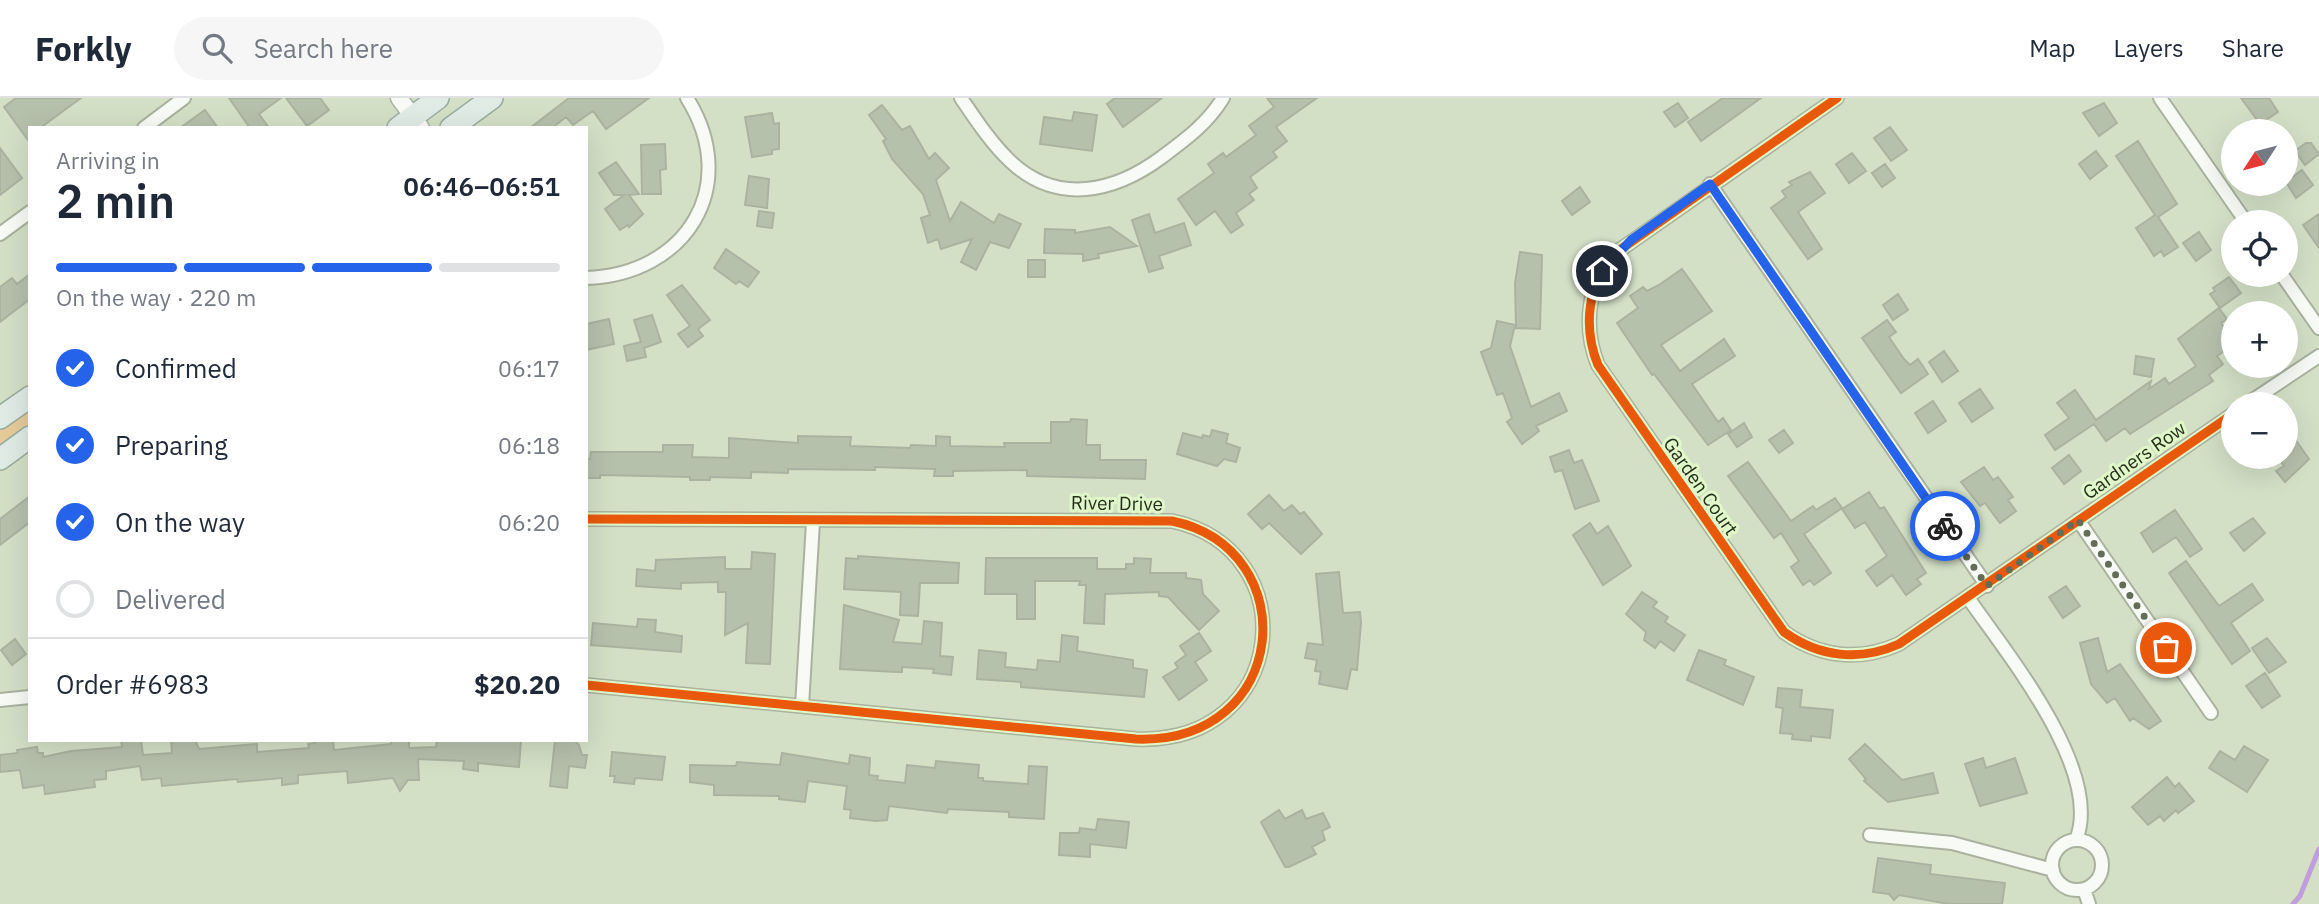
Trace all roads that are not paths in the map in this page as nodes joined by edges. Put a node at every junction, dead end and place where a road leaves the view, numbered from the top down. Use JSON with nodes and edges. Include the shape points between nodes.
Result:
{"nodes":[{"id":1,"x":184,"y":98,"type":"edge"},
{"id":2,"x":399,"y":98,"type":"edge"},
{"id":3,"x":438,"y":98,"type":"edge"},
{"id":4,"x":492,"y":98,"type":"edge"},
{"id":5,"x":687,"y":98,"type":"edge"},
{"id":6,"x":961,"y":98,"type":"edge"},
{"id":7,"x":1223,"y":98,"type":"edge"},
{"id":8,"x":1837,"y":98,"type":"edge"},
{"id":9,"x":2160,"y":98,"type":"edge"},
{"id":10,"x":411,"y":124,"type":"edge"},
{"id":11,"x":147,"y":126,"type":"edge"},
{"id":12,"x":454,"y":126,"type":"edge"},
{"id":13,"x":1710,"y":184,"type":"junction"},
{"id":14,"x":2238,"y":210,"type":"edge"},
{"id":15,"x":28,"y":213,"type":"edge"},
{"id":16,"x":0,"y":234,"type":"edge"},
{"id":17,"x":588,"y":278,"type":"edge"},
{"id":18,"x":2290,"y":287,"type":"edge"},
{"id":19,"x":2319,"y":328,"type":"edge"},
{"id":20,"x":2319,"y":356,"type":"edge"},
{"id":21,"x":2265,"y":392,"type":"edge"},
{"id":22,"x":28,"y":398,"type":"edge"},
{"id":23,"x":0,"y":418,"type":"edge"},
{"id":24,"x":2221,"y":422,"type":"edge"},
{"id":25,"x":28,"y":438,"type":"edge"},
{"id":26,"x":0,"y":459,"type":"edge"},
{"id":27,"x":588,"y":519,"type":"edge"},
{"id":28,"x":2078,"y":520,"type":"junction"},
{"id":29,"x":813,"y":522,"type":"junction"},
{"id":30,"x":1987,"y":586,"type":"junction"},
{"id":31,"x":1969,"y":599,"type":"junction"},
{"id":32,"x":588,"y":685,"type":"edge"},
{"id":33,"x":28,"y":696,"type":"edge"},
{"id":34,"x":0,"y":700,"type":"edge"},
{"id":35,"x":802,"y":706,"type":"junction"},
{"id":36,"x":2211,"y":713,"type":"dead end"},
{"id":37,"x":1870,"y":835,"type":"dead end"},
{"id":38,"x":2076,"y":841,"type":"junction"},
{"id":39,"x":2053,"y":870,"type":"junction"},
{"id":40,"x":2084,"y":889,"type":"junction"},
{"id":41,"x":2089,"y":904,"type":"edge"}],
"edges":[{"from":1,"to":11,"type":"street"},
{"from":2,"to":10,"type":"street"},
{"from":3,"to":10,"type":"main road"},
{"from":4,"to":12,"type":"main road"},
{"from":5,"to":17,"type":"street","via":[[701,123],[709,166],[694,220],[654,262],[614,276]]},
{"from":6,"to":7,"type":"street","via":[[1002,153],[1026,173],[1051,185],[1088,190],[1112,186],[1147,168],[1207,121]]},
{"from":8,"to":13,"type":"street"},
{"from":9,"to":14,"type":"street"},
{"from":13,"to":30,"type":"street"},
{"from":13,"to":31,"type":"street","name":"Garden Court","via":[[1631,240],[1602,271],[1589,310],[1590,340],[1598,365],[1772,620],[1796,640],[1838,655],[1881,652]]},
{"from":15,"to":16,"type":"street"},
{"from":18,"to":19,"type":"street"},
{"from":20,"to":21,"type":"street"},
{"from":22,"to":23,"type":"main road"},
{"from":24,"to":28,"type":"street","name":"Gardners Row"},
{"from":25,"to":26,"type":"main road"},
{"from":27,"to":29,"type":"street","name":"River Drive"},
{"from":28,"to":30,"type":"street","name":"Gardners Row"},
{"from":28,"to":36,"type":"street"},
{"from":29,"to":35,"type":"street"},
{"from":29,"to":35,"type":"street","name":"River Drive","via":[[1155,520],[1186,524],[1228,550],[1244,569],[1259,604],[1262,638],[1256,667],[1235,704],[1199,730],[1171,739]]},
{"from":30,"to":31,"type":"street","name":"Garden Court"},
{"from":31,"to":38,"type":"street","via":[[2056,726],[2077,789]]},
{"from":32,"to":35,"type":"street","name":"River Drive"},
{"from":33,"to":34,"type":"street"},
{"from":37,"to":39,"type":"street","via":[[1952,843]]},
{"from":38,"to":39,"type":"street","via":[[2055,853]]},
{"from":38,"to":40,"type":"street","via":[[2091,844],[2101,857],[2101,873]]},
{"from":39,"to":40,"type":"street","via":[[2068,888]]},
{"from":40,"to":41,"type":"street"}]}
